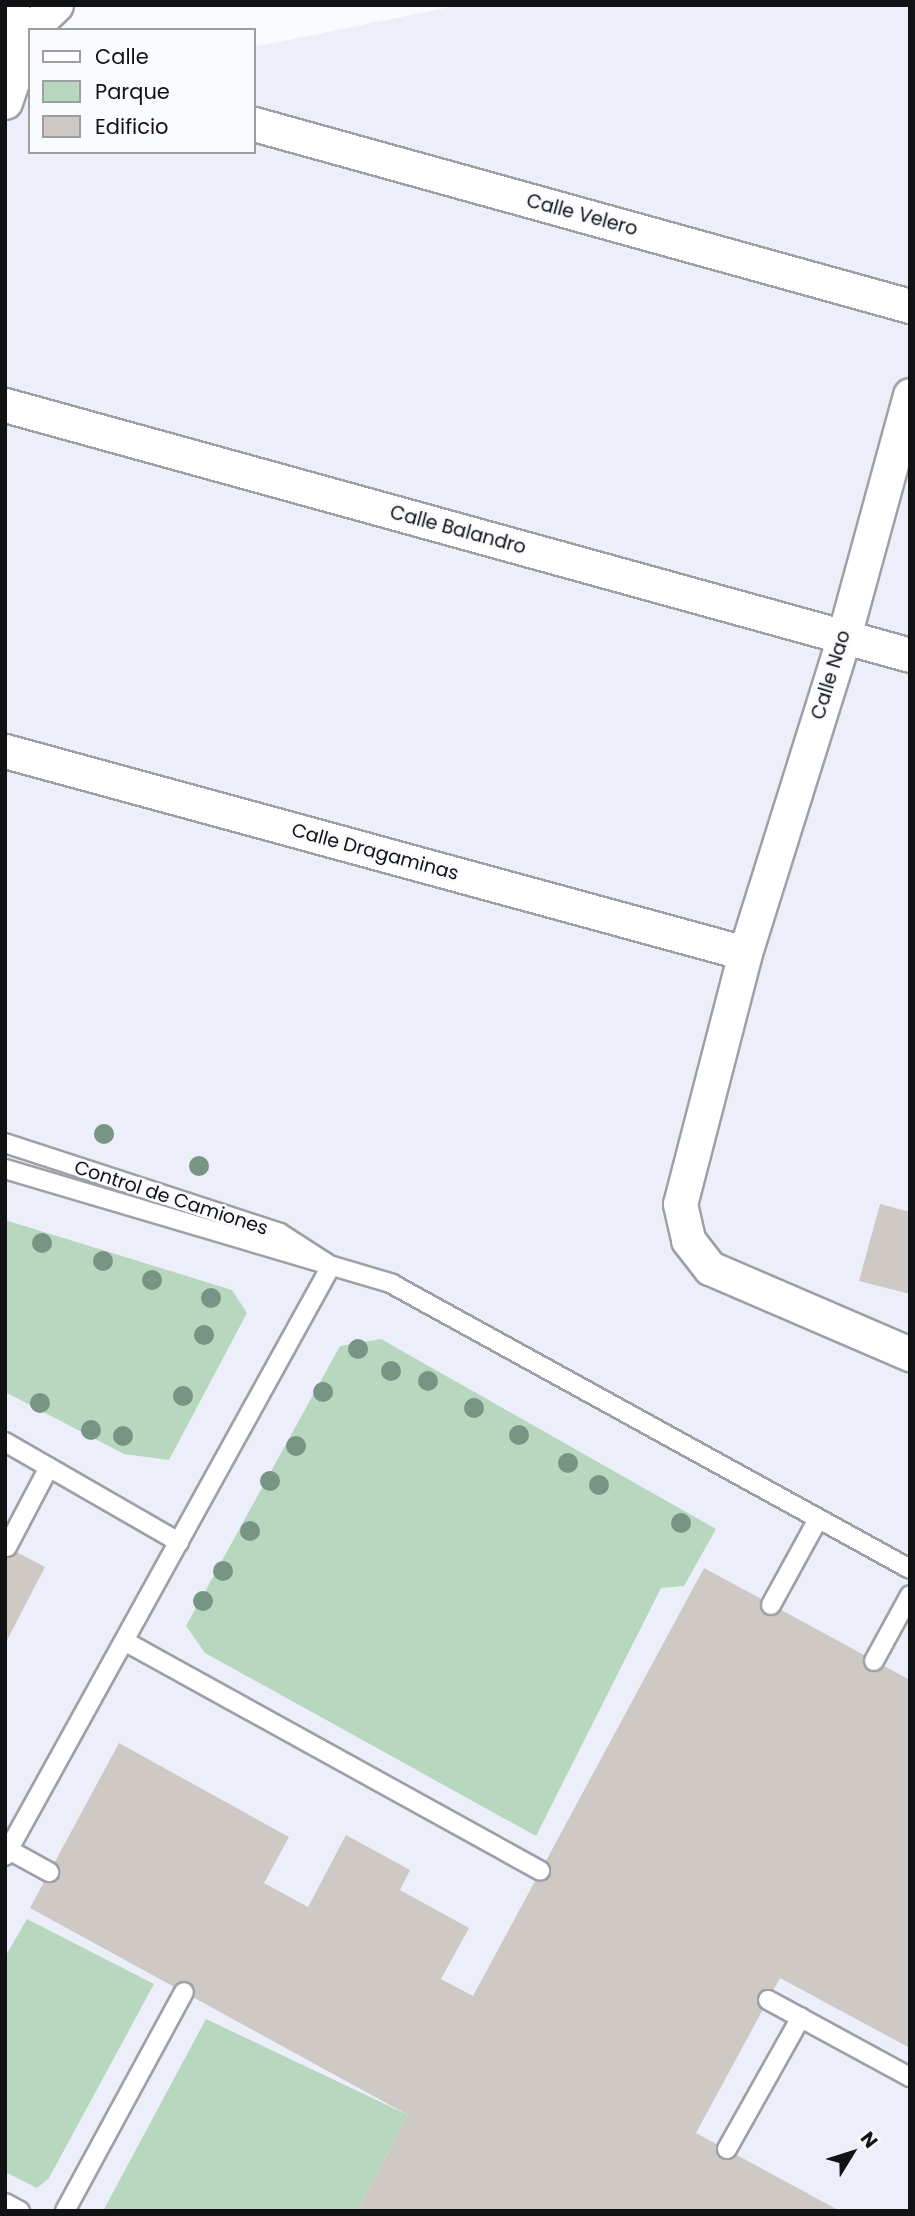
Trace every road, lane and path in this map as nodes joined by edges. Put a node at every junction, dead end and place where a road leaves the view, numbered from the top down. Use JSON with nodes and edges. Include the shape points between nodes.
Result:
{"nodes":[{"id":1,"x":11,"y":5,"type":"edge"},
{"id":2,"x":56,"y":5,"type":"edge"},
{"id":3,"x":38,"y":28,"type":"edge"},
{"id":4,"x":26,"y":44,"type":"edge"},
{"id":5,"x":5,"y":102,"type":"edge"},
{"id":6,"x":256,"y":125,"type":"edge"},
{"id":7,"x":910,"y":306,"type":"edge"},
{"id":8,"x":910,"y":395,"type":"edge"},
{"id":9,"x":5,"y":405,"type":"edge"},
{"id":10,"x":844,"y":637,"type":"junction"},
{"id":11,"x":910,"y":655,"type":"edge"},
{"id":12,"x":5,"y":751,"type":"edge"},
{"id":13,"x":745,"y":953,"type":"junction"},
{"id":14,"x":5,"y":1143,"type":"edge"},
{"id":15,"x":5,"y":1169,"type":"edge"},
{"id":16,"x":331,"y":1266,"type":"junction"},
{"id":17,"x":910,"y":1354,"type":"edge"},
{"id":18,"x":5,"y":1442,"type":"edge"},
{"id":19,"x":49,"y":1467,"type":"junction"},
{"id":20,"x":818,"y":1519,"type":"junction"},
{"id":21,"x":179,"y":1542,"type":"junction"},
{"id":22,"x":7,"y":1547,"type":"dead end"},
{"id":23,"x":910,"y":1569,"type":"edge"},
{"id":24,"x":910,"y":1595,"type":"edge"},
{"id":25,"x":771,"y":1605,"type":"dead end"},
{"id":26,"x":126,"y":1642,"type":"junction"},
{"id":27,"x":874,"y":1661,"type":"dead end"},
{"id":28,"x":7,"y":1853,"type":"edge"},
{"id":29,"x":540,"y":1871,"type":"dead end"},
{"id":30,"x":49,"y":1872,"type":"dead end"},
{"id":31,"x":184,"y":1992,"type":"dead end"},
{"id":32,"x":768,"y":2000,"type":"dead end"},
{"id":33,"x":801,"y":2017,"type":"junction"},
{"id":34,"x":909,"y":2074,"type":"edge"},
{"id":35,"x":727,"y":2149,"type":"dead end"},
{"id":36,"x":5,"y":2203,"type":"edge"},
{"id":37,"x":20,"y":2211,"type":"edge"},
{"id":38,"x":65,"y":2211,"type":"edge"}],
"edges":[{"from":1,"to":4,"type":"street"},
{"from":2,"to":3,"type":"street"},
{"from":4,"to":5,"type":"street"},
{"from":6,"to":7,"type":"street","name":"Calle Velero"},
{"from":8,"to":10,"type":"street","name":"Calle Nao"},
{"from":9,"to":10,"type":"street","name":"Calle Balandro"},
{"from":10,"to":11,"type":"street","name":"Calle Balandro"},
{"from":10,"to":13,"type":"street","name":"Calle Nao"},
{"from":12,"to":13,"type":"street","name":"Calle Dragaminas"},
{"from":13,"to":17,"type":"street","name":"Calle Nao","via":[[683,1186],[688,1240],[710,1268]]},
{"from":14,"to":16,"type":"lane","name":"Control de Camiones","via":[[280,1233]]},
{"from":15,"to":16,"type":"lane"},
{"from":16,"to":20,"type":"lane","via":[[392,1284]]},
{"from":16,"to":21,"type":"lane"},
{"from":18,"to":19,"type":"lane"},
{"from":19,"to":21,"type":"lane"},
{"from":19,"to":22,"type":"lane"},
{"from":20,"to":23,"type":"lane"},
{"from":20,"to":25,"type":"lane"},
{"from":21,"to":26,"type":"lane"},
{"from":24,"to":27,"type":"lane"},
{"from":26,"to":28,"type":"lane"},
{"from":26,"to":29,"type":"lane"},
{"from":28,"to":30,"type":"lane"},
{"from":31,"to":38,"type":"lane"},
{"from":32,"to":33,"type":"lane"},
{"from":33,"to":34,"type":"lane"},
{"from":33,"to":35,"type":"lane"},
{"from":36,"to":37,"type":"lane"}]}
